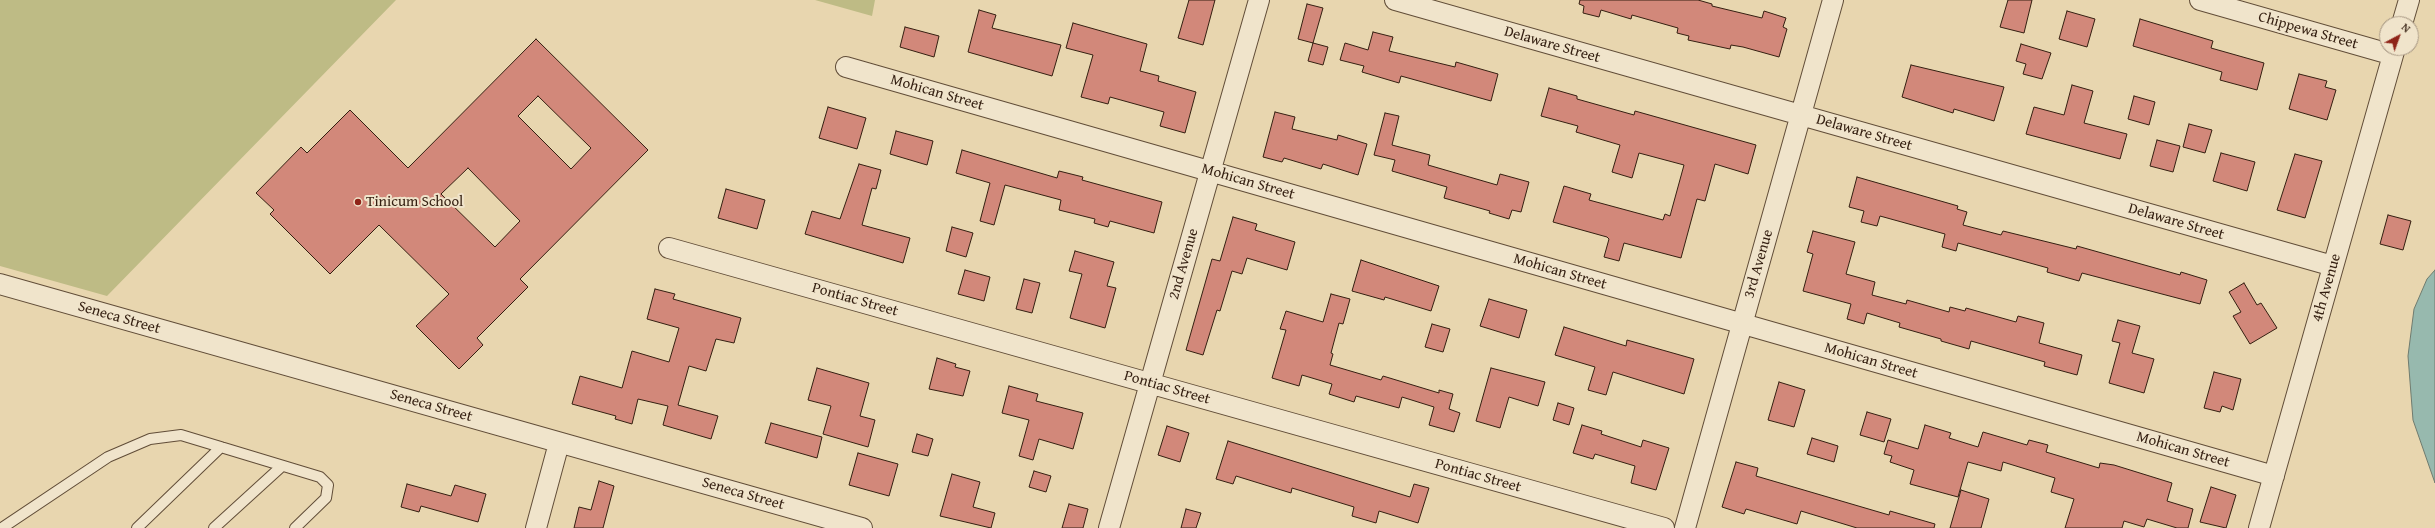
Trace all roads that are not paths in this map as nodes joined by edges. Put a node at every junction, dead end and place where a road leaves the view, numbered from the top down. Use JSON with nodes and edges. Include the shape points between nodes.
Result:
{"nodes":[{"id":1,"x":1259,"y":0,"type":"edge"},
{"id":2,"x":1395,"y":0,"type":"edge"},
{"id":3,"x":1833,"y":0,"type":"edge"},
{"id":4,"x":2200,"y":0,"type":"edge"},
{"id":5,"x":2409,"y":0,"type":"edge"},
{"id":6,"x":2404,"y":16,"type":"edge"},
{"id":7,"x":2379,"y":47,"type":"edge"},
{"id":8,"x":2393,"y":56,"type":"edge"},
{"id":9,"x":846,"y":67,"type":"dead end"},
{"id":10,"x":1801,"y":115,"type":"junction"},
{"id":11,"x":1211,"y":172,"type":"junction"},
{"id":12,"x":669,"y":248,"type":"dead end"},
{"id":13,"x":2333,"y":266,"type":"junction"},
{"id":14,"x":0,"y":284,"type":"edge"},
{"id":15,"x":1742,"y":324,"type":"junction"},
{"id":16,"x":1150,"y":383,"type":"junction"},
{"id":17,"x":560,"y":443,"type":"junction"},
{"id":18,"x":221,"y":447,"type":"junction"},
{"id":19,"x":282,"y":466,"type":"junction"},
{"id":20,"x":2274,"y":476,"type":"junction"},
{"id":21,"x":2,"y":528,"type":"edge"},
{"id":22,"x":137,"y":528,"type":"edge"},
{"id":23,"x":214,"y":528,"type":"edge"},
{"id":24,"x":295,"y":528,"type":"edge"},
{"id":25,"x":536,"y":528,"type":"edge"},
{"id":26,"x":862,"y":528,"type":"edge"},
{"id":27,"x":1109,"y":528,"type":"edge"},
{"id":28,"x":1664,"y":528,"type":"edge"},
{"id":29,"x":1685,"y":528,"type":"edge"},
{"id":30,"x":2259,"y":528,"type":"edge"}],
"edges":[{"from":1,"to":11,"type":"street","name":"2nd Avenue"},
{"from":2,"to":10,"type":"street","name":"Delaware Street"},
{"from":3,"to":10,"type":"street","name":"3rd Avenue"},
{"from":4,"to":7,"type":"street","name":"Chippewa Street"},
{"from":5,"to":6,"type":"street"},
{"from":8,"to":13,"type":"street","name":"4th Avenue"},
{"from":9,"to":11,"type":"street","name":"Mohican Street"},
{"from":10,"to":13,"type":"street","name":"Delaware Street"},
{"from":10,"to":15,"type":"street","name":"3rd Avenue"},
{"from":11,"to":15,"type":"street","name":"Mohican Street"},
{"from":11,"to":16,"type":"street","name":"2nd Avenue"},
{"from":12,"to":16,"type":"street","name":"Pontiac Street"},
{"from":13,"to":20,"type":"street","name":"4th Avenue"},
{"from":14,"to":17,"type":"street","name":"Seneca Street"},
{"from":15,"to":20,"type":"street","name":"Mohican Street"},
{"from":15,"to":29,"type":"street","name":"3rd Avenue"},
{"from":16,"to":27,"type":"street","name":"2nd Avenue"},
{"from":16,"to":28,"type":"street","name":"Pontiac Street"},
{"from":17,"to":25,"type":"street"},
{"from":17,"to":26,"type":"street","name":"Seneca Street"},
{"from":18,"to":19,"type":"lane"},
{"from":18,"to":21,"type":"lane","via":[[181,435],[150,439],[108,457]]},
{"from":18,"to":22,"type":"lane"},
{"from":19,"to":23,"type":"lane"},
{"from":19,"to":24,"type":"lane","via":[[320,477],[328,485],[326,498]]},
{"from":20,"to":30,"type":"street","name":"4th Avenue"}]}
